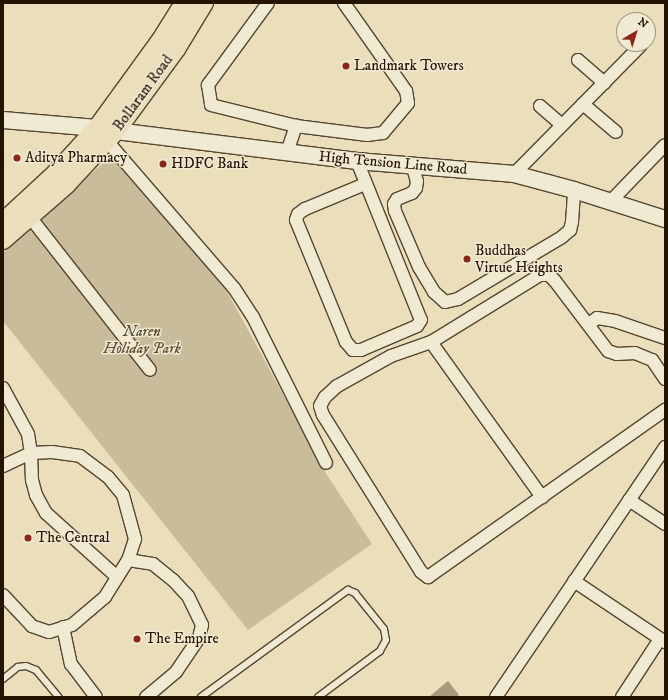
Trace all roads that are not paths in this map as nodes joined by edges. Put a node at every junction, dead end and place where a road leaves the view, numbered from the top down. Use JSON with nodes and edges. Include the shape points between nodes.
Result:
{"nodes":[{"id":1,"x":184,"y":3,"type":"edge"},
{"id":2,"x":204,"y":3,"type":"edge"},
{"id":3,"x":268,"y":3,"type":"edge"},
{"id":4,"x":344,"y":3,"type":"edge"},
{"id":5,"x":634,"y":52,"type":"edge"},
{"id":6,"x":578,"y":60,"type":"dead end"},
{"id":7,"x":604,"y":83,"type":"junction"},
{"id":8,"x":583,"y":104,"type":"junction"},
{"id":9,"x":540,"y":106,"type":"dead end"},
{"id":10,"x":3,"y":120,"type":"edge"},
{"id":11,"x":296,"y":126,"type":"junction"},
{"id":12,"x":562,"y":126,"type":"junction"},
{"id":13,"x":616,"y":132,"type":"dead end"},
{"id":14,"x":107,"y":133,"type":"junction"},
{"id":15,"x":665,"y":145,"type":"edge"},
{"id":16,"x":287,"y":152,"type":"junction"},
{"id":17,"x":356,"y":161,"type":"junction"},
{"id":18,"x":412,"y":164,"type":"junction"},
{"id":19,"x":514,"y":174,"type":"junction"},
{"id":20,"x":365,"y":184,"type":"junction"},
{"id":21,"x":574,"y":190,"type":"junction"},
{"id":22,"x":610,"y":202,"type":"junction"},
{"id":23,"x":30,"y":217,"type":"junction"},
{"id":24,"x":665,"y":220,"type":"edge"},
{"id":25,"x":3,"y":222,"type":"edge"},
{"id":26,"x":3,"y":240,"type":"edge"},
{"id":27,"x":589,"y":324,"type":"junction"},
{"id":28,"x":665,"y":338,"type":"edge"},
{"id":29,"x":431,"y":342,"type":"junction"},
{"id":30,"x":150,"y":370,"type":"dead end"},
{"id":31,"x":665,"y":379,"type":"edge"},
{"id":32,"x":3,"y":388,"type":"edge"},
{"id":33,"x":665,"y":410,"type":"edge"},
{"id":34,"x":665,"y":447,"type":"edge"},
{"id":35,"x":31,"y":453,"type":"junction"},
{"id":36,"x":326,"y":464,"type":"dead end"},
{"id":37,"x":3,"y":466,"type":"edge"},
{"id":38,"x":542,"y":497,"type":"junction"},
{"id":39,"x":629,"y":500,"type":"junction"},
{"id":40,"x":665,"y":524,"type":"edge"},
{"id":41,"x":128,"y":560,"type":"junction"},
{"id":42,"x":117,"y":577,"type":"junction"},
{"id":43,"x":574,"y":581,"type":"junction"},
{"id":44,"x":3,"y":595,"type":"edge"},
{"id":45,"x":63,"y":627,"type":"junction"},
{"id":46,"x":663,"y":640,"type":"edge"},
{"id":47,"x":3,"y":679,"type":"edge"},
{"id":48,"x":59,"y":697,"type":"edge"},
{"id":49,"x":96,"y":697,"type":"edge"},
{"id":50,"x":146,"y":697,"type":"edge"},
{"id":51,"x":201,"y":697,"type":"edge"},
{"id":52,"x":318,"y":697,"type":"edge"},
{"id":53,"x":496,"y":697,"type":"edge"},
{"id":54,"x":622,"y":697,"type":"edge"}],
"edges":[{"from":1,"to":14,"type":"main road","name":"Bollaram Road"},
{"from":2,"to":14,"type":"main road","name":"Bollaram Road","via":[[176,49]]},
{"from":3,"to":11,"type":"street","via":[[208,85],[210,105]]},
{"from":4,"to":11,"type":"street","via":[[406,91],[408,103],[383,133],[367,135]]},
{"from":5,"to":7,"type":"street"},
{"from":6,"to":7,"type":"street"},
{"from":7,"to":8,"type":"street"},
{"from":8,"to":12,"type":"street"},
{"from":8,"to":13,"type":"street"},
{"from":9,"to":12,"type":"street"},
{"from":10,"to":14,"type":"main road","name":"High Tension Line Road"},
{"from":11,"to":16,"type":"street"},
{"from":12,"to":19,"type":"street"},
{"from":14,"to":16,"type":"main road","name":"High Tension Line Road"},
{"from":14,"to":23,"type":"main road","name":"Bollaram Road","via":[[66,185]]},
{"from":14,"to":25,"type":"main road","name":"Bollaram Road","via":[[55,174]]},
{"from":14,"to":36,"type":"street","via":[[238,294],[253,317]]},
{"from":15,"to":22,"type":"street"},
{"from":16,"to":17,"type":"main road","name":"High Tension Line Road"},
{"from":17,"to":18,"type":"main road","name":"High Tension Line Road"},
{"from":17,"to":20,"type":"street"},
{"from":18,"to":19,"type":"main road","name":"High Tension Line Road"},
{"from":18,"to":21,"type":"street","via":[[417,181],[416,188],[398,199],[394,204],[395,211],[420,267],[434,292],[445,302],[458,299],[562,237],[570,230]]},
{"from":19,"to":21,"type":"main road","name":"High Tension Line Road"},
{"from":20,"to":20,"type":"street","via":[[421,320],[417,326],[361,350],[353,350],[346,342],[296,220],[298,214],[305,209]]},
{"from":21,"to":22,"type":"main road","name":"High Tension Line Road"},
{"from":22,"to":24,"type":"main road","name":"High Tension Line Road"},
{"from":23,"to":26,"type":"main road","name":"Bollaram Road"},
{"from":23,"to":30,"type":"street"},
{"from":27,"to":28,"type":"street","via":[[597,318],[615,320]]},
{"from":27,"to":29,"type":"street","via":[[555,281],[549,275],[540,275]]},
{"from":27,"to":31,"type":"street","via":[[608,351],[617,354],[635,353],[652,360]]},
{"from":29,"to":38,"type":"street"},
{"from":29,"to":38,"type":"street","via":[[391,356],[337,386],[325,397],[320,406],[323,415],[421,572],[428,577],[432,575]]},
{"from":32,"to":35,"type":"street","via":[[28,434]]},
{"from":33,"to":38,"type":"street"},
{"from":34,"to":39,"type":"street"},
{"from":35,"to":37,"type":"street"},
{"from":35,"to":41,"type":"street","via":[[52,452],[80,456],[108,477],[123,495],[129,514],[135,539]]},
{"from":35,"to":42,"type":"street","via":[[32,480],[46,513]]},
{"from":39,"to":40,"type":"street"},
{"from":39,"to":43,"type":"street"},
{"from":41,"to":42,"type":"street"},
{"from":41,"to":50,"type":"street","via":[[152,564],[173,580],[188,596],[202,625],[199,638],[176,672]]},
{"from":42,"to":45,"type":"street","via":[[105,597],[90,612],[72,625]]},
{"from":43,"to":46,"type":"street"},
{"from":43,"to":53,"type":"street"},
{"from":44,"to":45,"type":"street","via":[[32,626],[49,632]]},
{"from":45,"to":49,"type":"street","via":[[71,664]]},
{"from":46,"to":54,"type":"street"},
{"from":47,"to":48,"type":"lane","via":[[18,667],[26,666],[36,670]]},
{"from":51,"to":52,"type":"lane","via":[[348,590],[355,592],[384,629],[386,640],[380,651]]}]}
